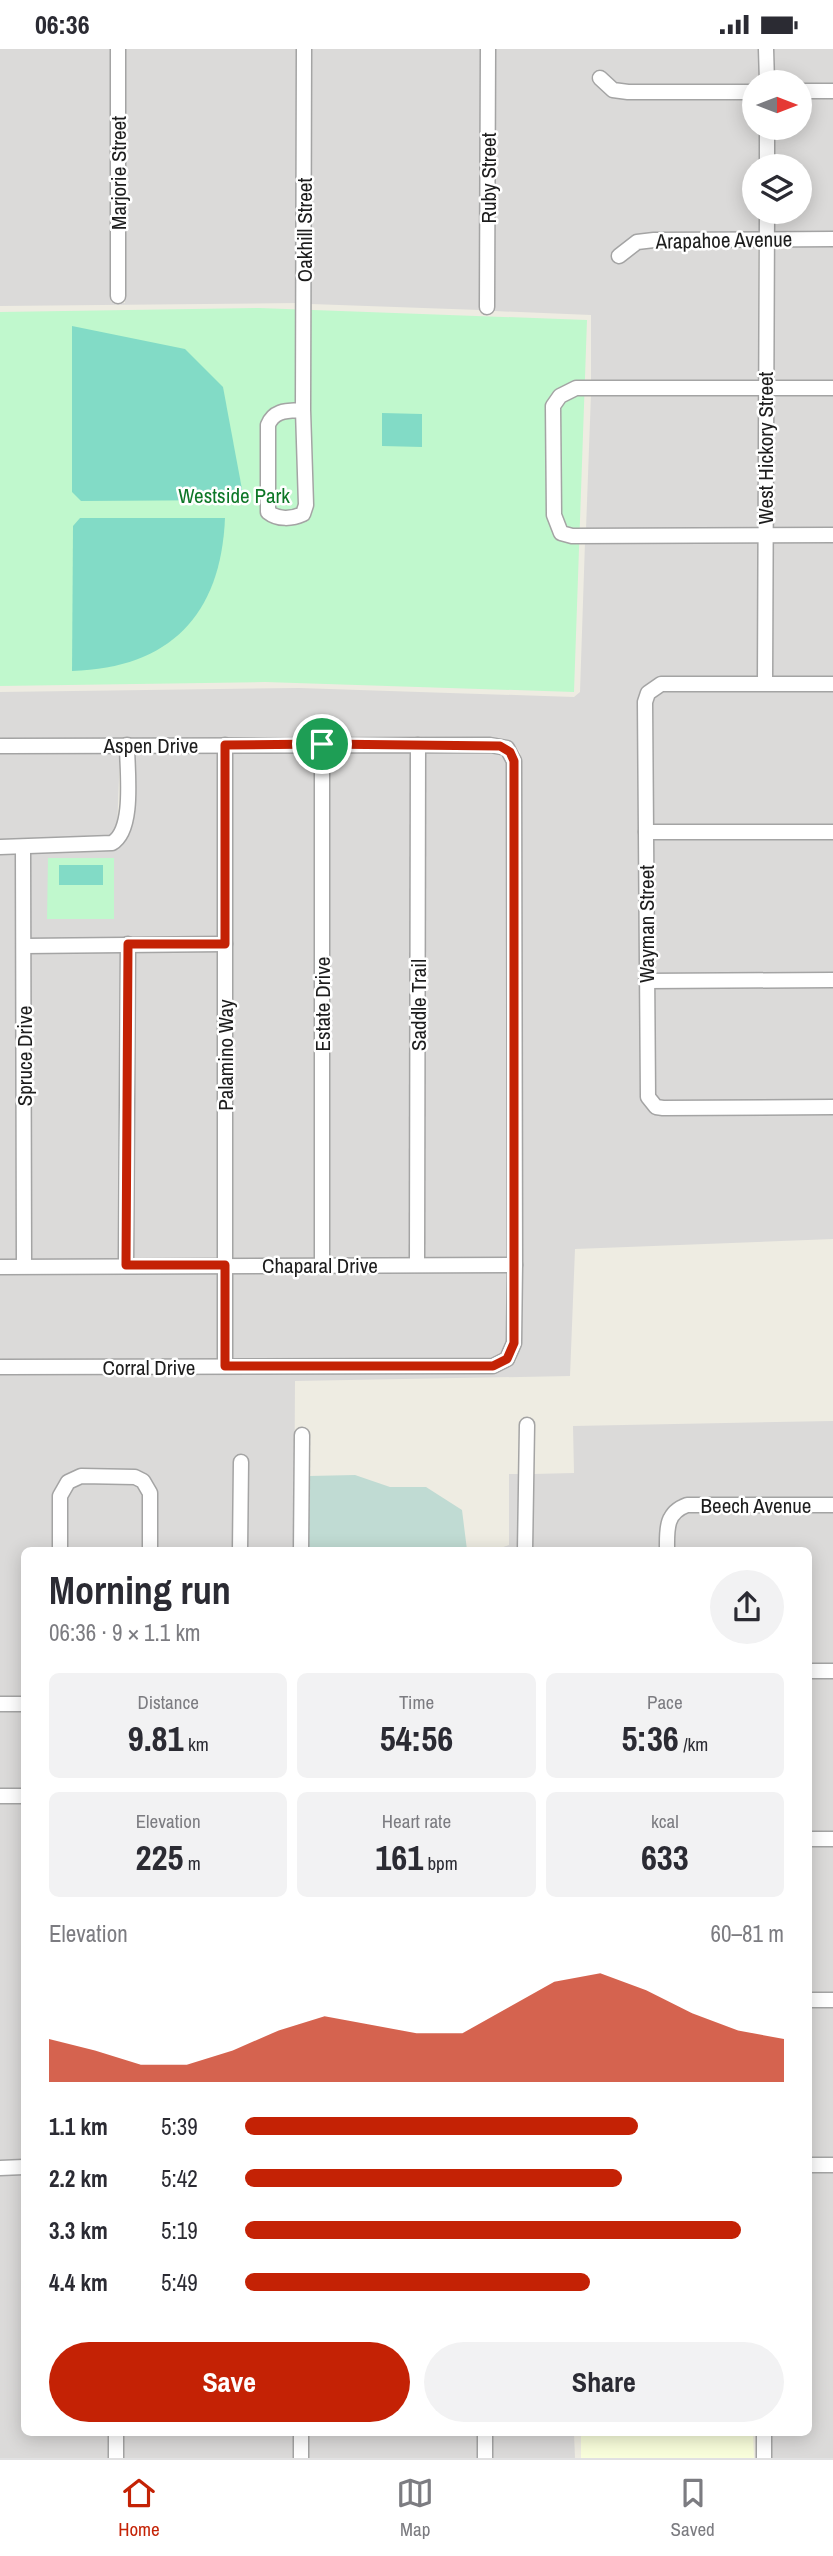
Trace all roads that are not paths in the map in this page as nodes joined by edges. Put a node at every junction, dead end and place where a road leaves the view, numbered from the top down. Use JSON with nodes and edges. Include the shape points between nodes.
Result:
{"nodes":[{"id":1,"x":118,"y":49,"type":"edge"},
{"id":2,"x":304,"y":49,"type":"edge"},
{"id":3,"x":488,"y":49,"type":"edge"},
{"id":4,"x":766,"y":49,"type":"edge"},
{"id":5,"x":767,"y":70,"type":"edge"},
{"id":6,"x":600,"y":78,"type":"dead end"},
{"id":7,"x":812,"y":91,"type":"edge"},
{"id":8,"x":833,"y":91,"type":"edge"},
{"id":9,"x":742,"y":92,"type":"edge"},
{"id":10,"x":766,"y":224,"type":"edge"},
{"id":11,"x":765,"y":239,"type":"junction"},
{"id":12,"x":833,"y":239,"type":"edge"},
{"id":13,"x":620,"y":256,"type":"dead end"},
{"id":14,"x":118,"y":296,"type":"dead end"},
{"id":15,"x":487,"y":307,"type":"dead end"},
{"id":16,"x":833,"y":387,"type":"edge"},
{"id":17,"x":765,"y":388,"type":"junction"},
{"id":18,"x":303,"y":410,"type":"junction"},
{"id":19,"x":765,"y":535,"type":"junction"},
{"id":20,"x":833,"y":535,"type":"edge"},
{"id":21,"x":765,"y":684,"type":"junction"},
{"id":22,"x":833,"y":684,"type":"edge"},
{"id":23,"x":322,"y":744,"type":"junction"},
{"id":24,"x":127,"y":745,"type":"junction"},
{"id":25,"x":225,"y":745,"type":"junction"},
{"id":26,"x":418,"y":745,"type":"junction"},
{"id":27,"x":0,"y":746,"type":"edge"},
{"id":28,"x":646,"y":832,"type":"junction"},
{"id":29,"x":833,"y":832,"type":"edge"},
{"id":30,"x":0,"y":847,"type":"edge"},
{"id":31,"x":23,"y":847,"type":"junction"},
{"id":32,"x":128,"y":944,"type":"junction"},
{"id":33,"x":225,"y":944,"type":"junction"},
{"id":34,"x":24,"y":946,"type":"junction"},
{"id":35,"x":833,"y":980,"type":"edge"},
{"id":36,"x":646,"y":981,"type":"junction"},
{"id":37,"x":833,"y":1107,"type":"edge"},
{"id":38,"x":417,"y":1264,"type":"junction"},
{"id":39,"x":126,"y":1265,"type":"junction"},
{"id":40,"x":225,"y":1265,"type":"junction"},
{"id":41,"x":322,"y":1265,"type":"junction"},
{"id":42,"x":515,"y":1265,"type":"junction"},
{"id":43,"x":24,"y":1266,"type":"junction"},
{"id":44,"x":0,"y":1267,"type":"edge"},
{"id":45,"x":225,"y":1366,"type":"junction"},
{"id":46,"x":0,"y":1367,"type":"edge"},
{"id":47,"x":527,"y":1425,"type":"dead end"},
{"id":48,"x":302,"y":1434,"type":"dead end"},
{"id":49,"x":241,"y":1462,"type":"dead end"},
{"id":50,"x":833,"y":1505,"type":"edge"},
{"id":51,"x":60,"y":1547,"type":"edge"},
{"id":52,"x":150,"y":1547,"type":"edge"},
{"id":53,"x":240,"y":1547,"type":"edge"},
{"id":54,"x":301,"y":1547,"type":"edge"},
{"id":55,"x":525,"y":1547,"type":"edge"},
{"id":56,"x":667,"y":1547,"type":"edge"},
{"id":57,"x":812,"y":1671,"type":"edge"},
{"id":58,"x":833,"y":1671,"type":"edge"},
{"id":59,"x":0,"y":1704,"type":"edge"},
{"id":60,"x":21,"y":1704,"type":"edge"},
{"id":61,"x":21,"y":1795,"type":"edge"},
{"id":62,"x":0,"y":1796,"type":"edge"},
{"id":63,"x":812,"y":1839,"type":"edge"},
{"id":64,"x":833,"y":1839,"type":"edge"},
{"id":65,"x":812,"y":2000,"type":"edge"},
{"id":66,"x":833,"y":2000,"type":"edge"},
{"id":67,"x":812,"y":2165,"type":"edge"},
{"id":68,"x":833,"y":2165,"type":"edge"},
{"id":69,"x":21,"y":2167,"type":"edge"},
{"id":70,"x":0,"y":2168,"type":"edge"},
{"id":71,"x":116,"y":2436,"type":"edge"},
{"id":72,"x":301,"y":2436,"type":"edge"},
{"id":73,"x":485,"y":2436,"type":"edge"},
{"id":74,"x":764,"y":2436,"type":"edge"},
{"id":75,"x":116,"y":2458,"type":"edge"},
{"id":76,"x":301,"y":2458,"type":"edge"},
{"id":77,"x":485,"y":2458,"type":"edge"},
{"id":78,"x":764,"y":2458,"type":"edge"}],
"edges":[{"from":1,"to":14,"type":"street","name":"Marjorie Street"},
{"from":2,"to":18,"type":"street","name":"Oakhill Street"},
{"from":3,"to":15,"type":"street","name":"Ruby Street"},
{"from":4,"to":5,"type":"street"},
{"from":6,"to":9,"type":"street","via":[[613,90],[628,92]]},
{"from":7,"to":8,"type":"street"},
{"from":10,"to":11,"type":"street","name":"West Hickory Street"},
{"from":11,"to":12,"type":"street","name":"Arapahoe Avenue"},
{"from":11,"to":13,"type":"street","name":"Arapahoe Avenue","via":[[654,240],[638,242]]},
{"from":11,"to":17,"type":"street","name":"West Hickory Street"},
{"from":16,"to":17,"type":"street"},
{"from":17,"to":19,"type":"street","name":"West Hickory Street"},
{"from":17,"to":19,"type":"street","via":[[583,388],[560,396],[553,406],[554,515],[561,533]]},
{"from":18,"to":18,"type":"street","name":"Oakhill Street","via":[[275,414],[268,425],[267,504],[268,512],[276,517],[298,516],[306,505]]},
{"from":19,"to":20,"type":"street"},
{"from":19,"to":21,"type":"street","name":"West Hickory Street"},
{"from":21,"to":22,"type":"street"},
{"from":21,"to":28,"type":"street","name":"Wayman Street","via":[[661,684],[652,688],[645,702]]},
{"from":23,"to":25,"type":"street","name":"Aspen Drive"},
{"from":23,"to":26,"type":"street","name":"Aspen Drive"},
{"from":23,"to":41,"type":"street","name":"Estate Drive"},
{"from":24,"to":25,"type":"street","name":"Aspen Drive"},
{"from":24,"to":27,"type":"street","name":"Aspen Drive"},
{"from":24,"to":31,"type":"street","via":[[126,824],[119,839]]},
{"from":25,"to":33,"type":"street","name":"Palamino Way"},
{"from":26,"to":38,"type":"street","name":"Saddle Trail"},
{"from":26,"to":42,"type":"street","name":"Aspen Drive","via":[[500,746],[514,761]]},
{"from":28,"to":29,"type":"street"},
{"from":28,"to":36,"type":"street","name":"Wayman Street"},
{"from":30,"to":31,"type":"street"},
{"from":31,"to":34,"type":"street","name":"Spruce Drive"},
{"from":32,"to":33,"type":"street"},
{"from":32,"to":34,"type":"street"},
{"from":32,"to":39,"type":"street"},
{"from":33,"to":40,"type":"street","name":"Palamino Way"},
{"from":34,"to":43,"type":"street","name":"Spruce Drive"},
{"from":35,"to":36,"type":"street"},
{"from":36,"to":37,"type":"street","name":"Wayman Street","via":[[648,1097],[656,1107]]},
{"from":38,"to":41,"type":"street","name":"Chaparal Drive"},
{"from":38,"to":42,"type":"street","name":"Chaparal Drive"},
{"from":39,"to":40,"type":"street","name":"Chaparal Drive"},
{"from":39,"to":43,"type":"street","name":"Chaparal Drive"},
{"from":40,"to":41,"type":"street","name":"Chaparal Drive"},
{"from":40,"to":45,"type":"street","name":"Palamino Way"},
{"from":42,"to":45,"type":"street","name":"Corral Drive","via":[[514,1343],[507,1359],[493,1366]]},
{"from":43,"to":44,"type":"street","name":"Chaparal Drive"},
{"from":45,"to":46,"type":"street","name":"Corral Drive"},
{"from":47,"to":55,"type":"street"},
{"from":48,"to":54,"type":"street"},
{"from":49,"to":53,"type":"street"},
{"from":50,"to":56,"type":"street","name":"Beech Avenue","via":[[687,1505],[671,1514]]},
{"from":51,"to":52,"type":"street","via":[[60,1496],[68,1482],[81,1476],[143,1481],[150,1493]]},
{"from":57,"to":58,"type":"street"},
{"from":59,"to":60,"type":"street"},
{"from":61,"to":62,"type":"street"},
{"from":63,"to":64,"type":"street"},
{"from":65,"to":66,"type":"street"},
{"from":67,"to":68,"type":"street"},
{"from":69,"to":70,"type":"street"},
{"from":71,"to":75,"type":"street"},
{"from":72,"to":76,"type":"street"},
{"from":73,"to":77,"type":"street"},
{"from":74,"to":78,"type":"street"}]}
